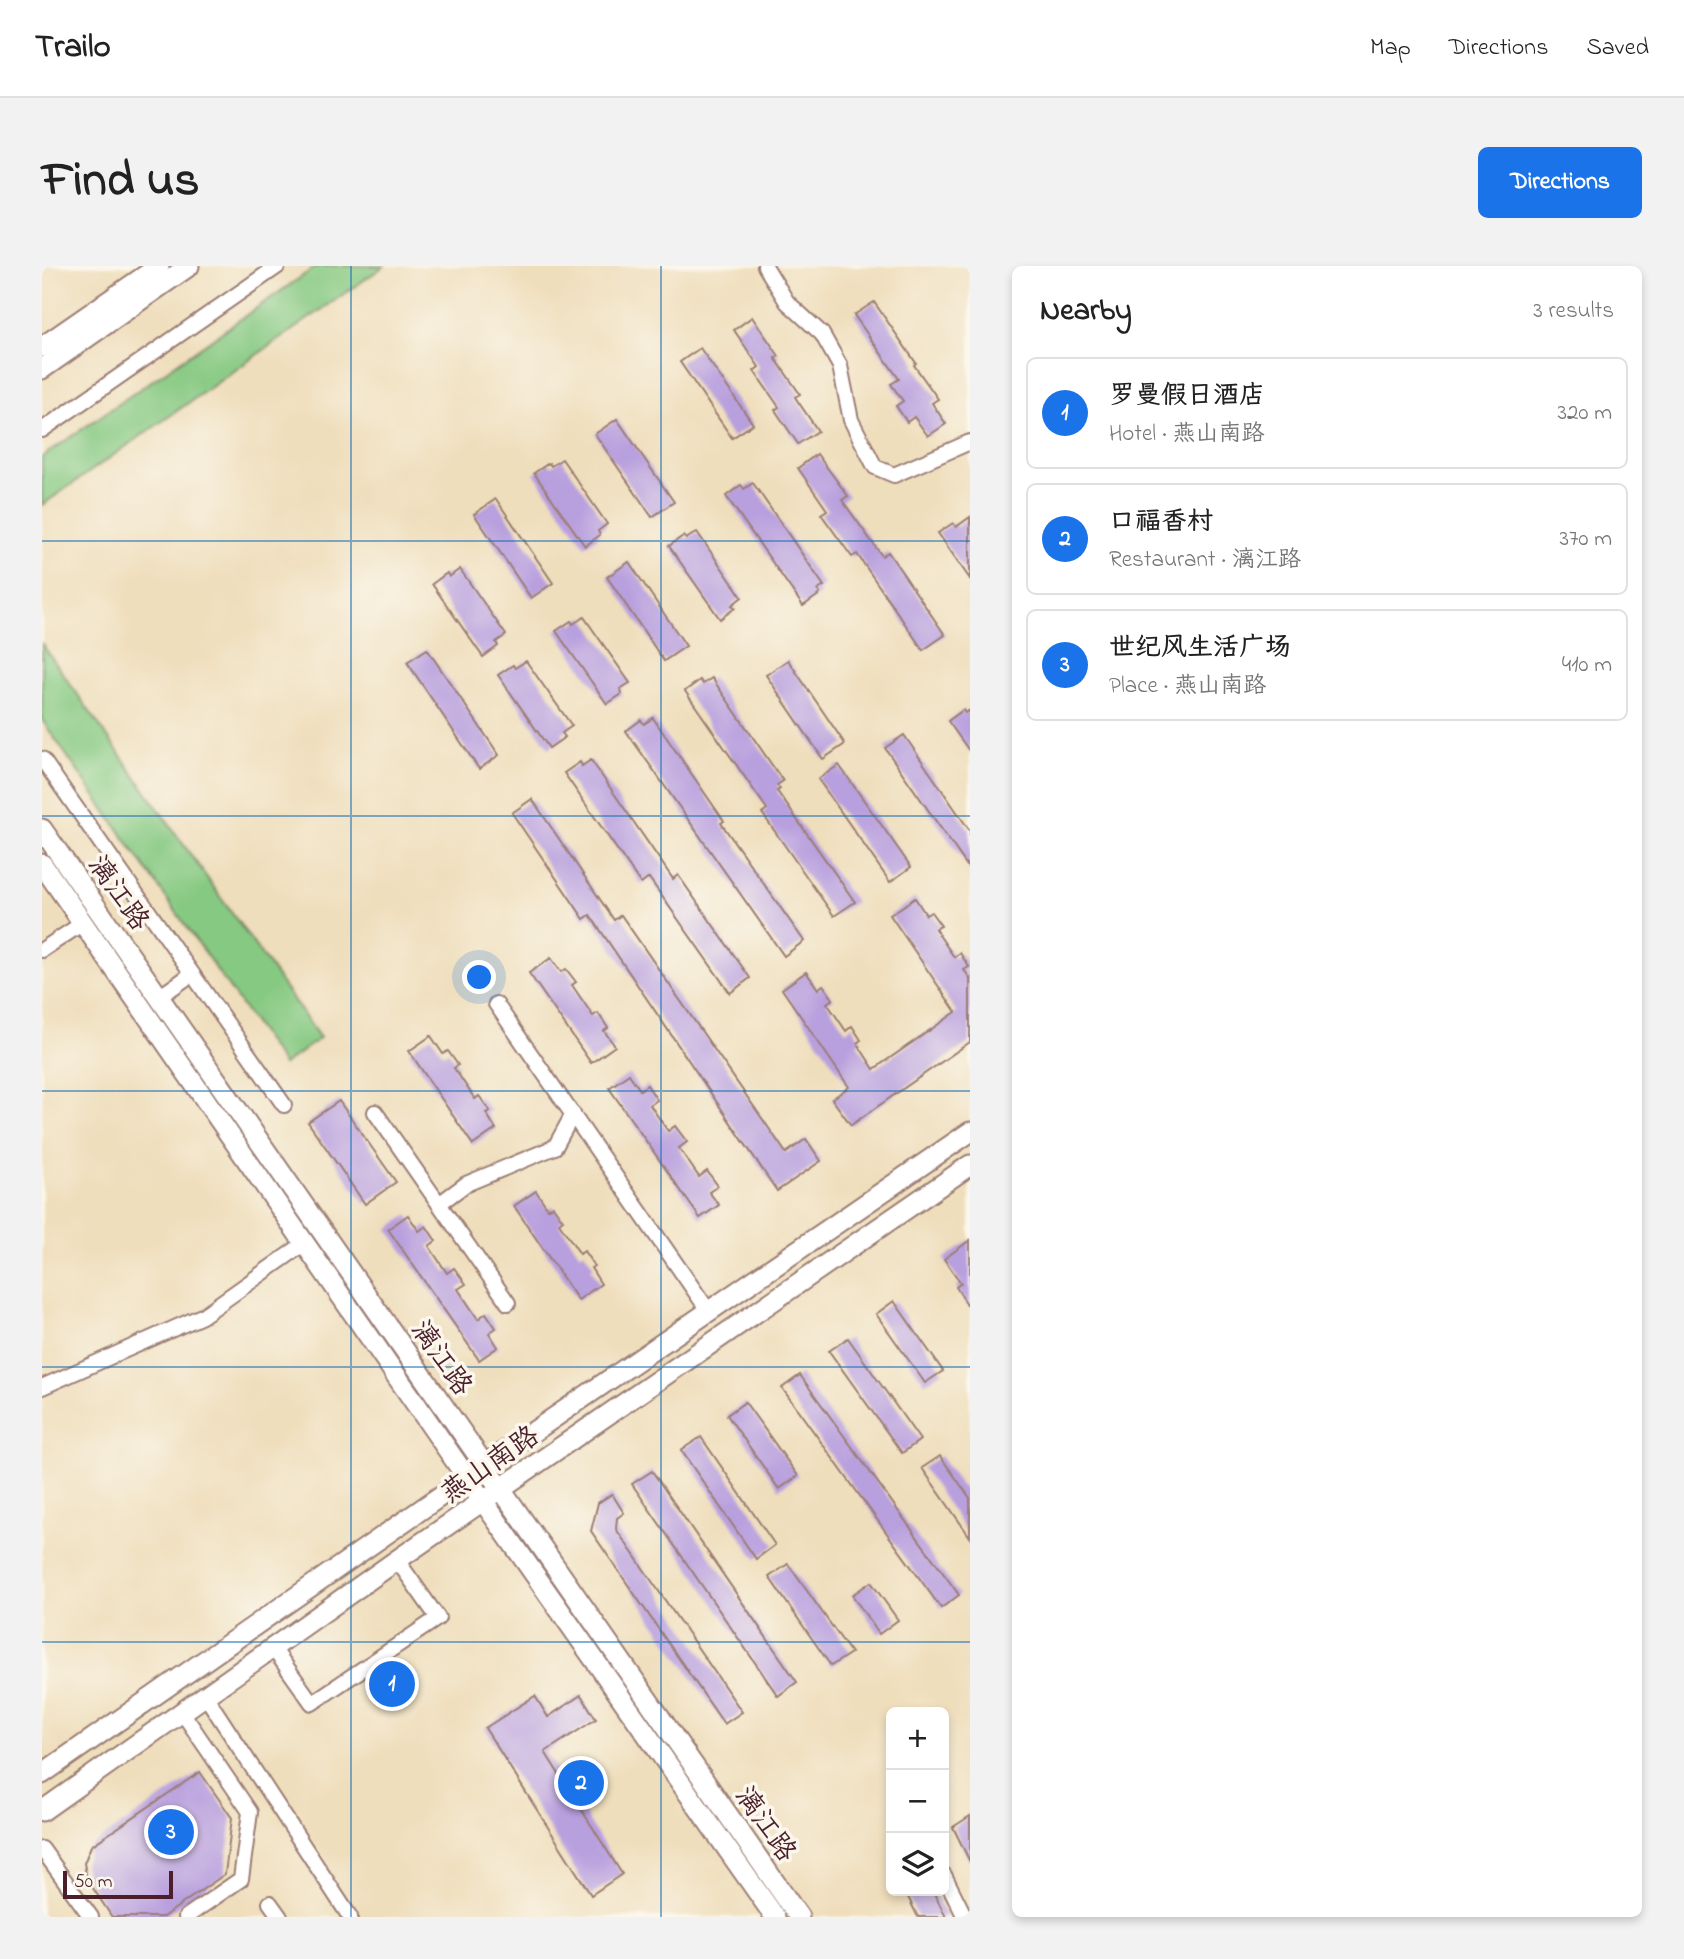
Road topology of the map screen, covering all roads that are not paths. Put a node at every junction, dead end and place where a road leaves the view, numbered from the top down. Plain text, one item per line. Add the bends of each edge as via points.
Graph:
1 (159, 266) edge
2 (189, 266) edge
3 (278, 266) edge
4 (765, 266) edge
5 (42, 347) edge
6 (42, 369) edge
7 (42, 430) edge
8 (970, 442) edge
9 (42, 759) edge
10 (42, 829) edge
11 (42, 864) edge
12 (83, 923) junction
13 (42, 950) edge
14 (192, 974) junction
15 (159, 997) junction
16 (496, 1004) dead end
17 (284, 1105) dead end
18 (375, 1112) dead end
19 (573, 1114) junction
20 (970, 1132) edge
21 (970, 1165) edge
22 (439, 1204) junction
23 (859, 1209) junction
24 (875, 1231) junction
25 (305, 1243) junction
26 (508, 1303) dead end
27 (710, 1312) junction
28 (725, 1333) junction
29 (42, 1387) edge
30 (485, 1465) junction
31 (467, 1478) junction
32 (500, 1489) junction
33 (483, 1501) junction
34 (397, 1560) junction
35 (244, 1634) junction
36 (267, 1652) junction
37 (205, 1695) junction
38 (182, 1712) junction
39 (42, 1774) edge
40 (42, 1811) edge
41 (42, 1849) edge
42 (949, 1885) edge
43 (270, 1903) dead end
44 (91, 1917) edge
45 (186, 1917) edge
46 (280, 1917) edge
47 (350, 1917) edge
48 (775, 1917) edge
49 (799, 1917) edge
50 (965, 1917) edge

1 - 5 street
2 - 6 street
3 - 7 street
4 - 8 street via 787,302 822,334 840,366 851,421 875,467 894,475
9 - 14 street
10 - 15 street, 漓江路
11 - 12 street, 漓江路
12 - 13 street
12 - 25 street, 漓江路
14 - 15 street
14 - 17 street
15 - 30 street, 漓江路
16 - 19 street
18 - 22 street
19 - 22 street via 555,1147 466,1184
19 - 27 street
20 - 23 street, 燕山南路
21 - 24 street, 燕山南路
22 - 26 street
23 - 24 street
23 - 27 street, 燕山南路
24 - 28 street, 燕山南路
25 - 29 street via 202,1316
25 - 31 street, 漓江路
27 - 28 street
27 - 30 street, 燕山南路
28 - 32 street, 燕山南路
30 - 31 street, 燕山南路
30 - 32 street, 漓江路
31 - 33 street, 漓江路
31 - 35 street, 燕山南路
32 - 33 street, 燕山南路
32 - 49 street, 漓江路
33 - 34 street, 燕山南路
33 - 48 street, 漓江路
34 - 36 street, 燕山南路
34 - 36 street via 438,1618 312,1703
35 - 36 street
35 - 39 street, 燕山南路
36 - 37 street, 燕山南路
37 - 38 street, 燕山南路
37 - 47 street
38 - 40 street, 燕山南路
38 - 45 street via 250,1812 241,1879
41 - 44 street
42 - 50 street
43 - 46 street

